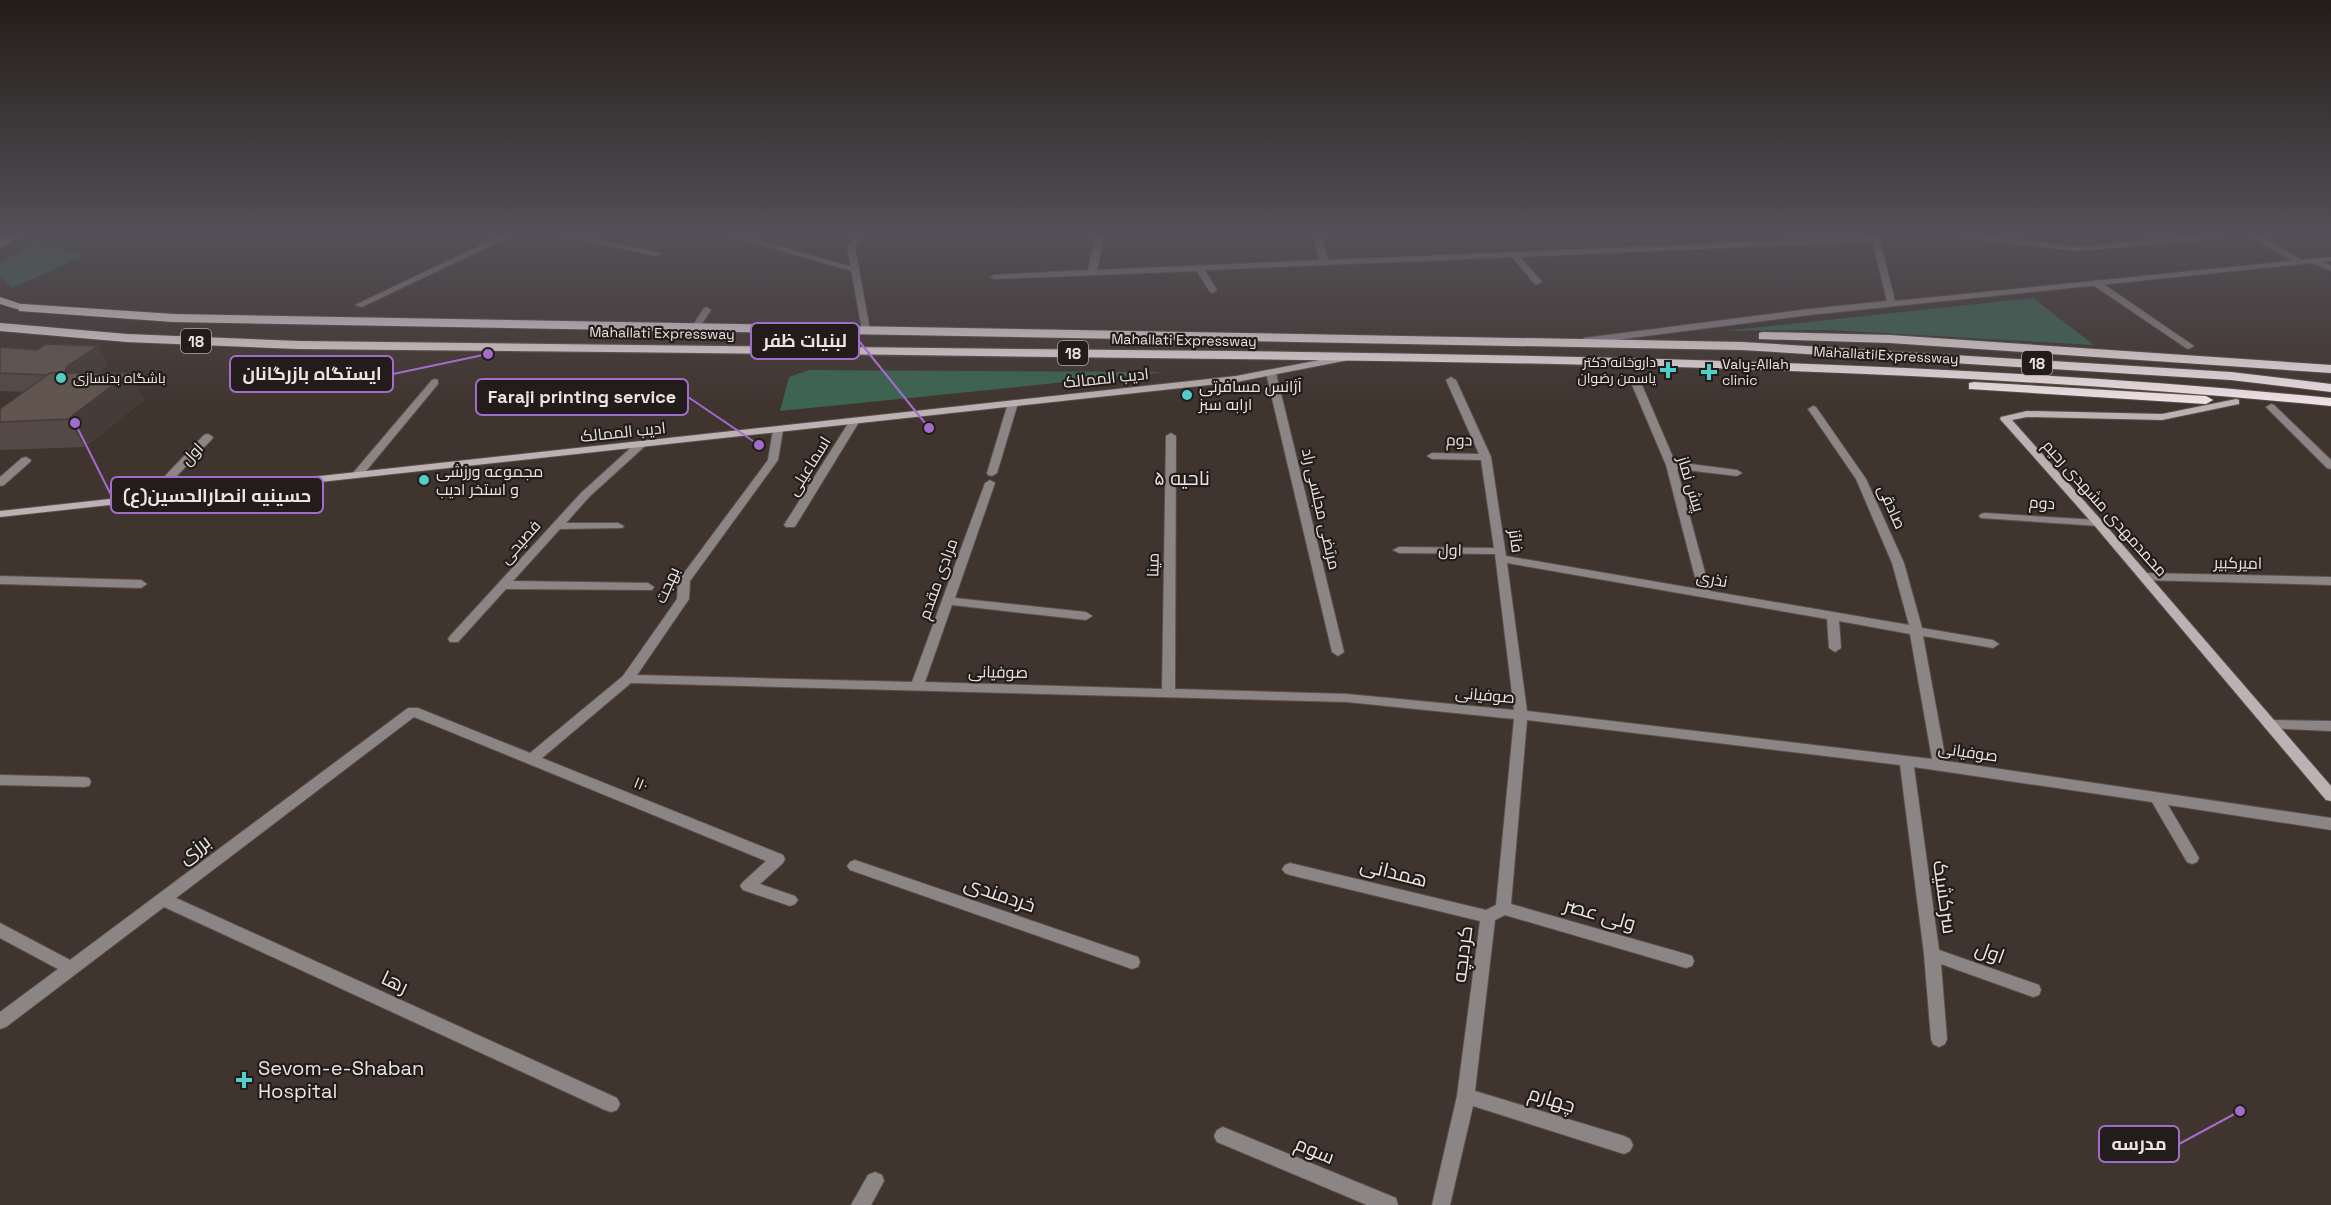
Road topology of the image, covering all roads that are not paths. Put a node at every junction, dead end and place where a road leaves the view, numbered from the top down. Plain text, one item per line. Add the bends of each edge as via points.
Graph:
1 (386, 292) edge
2 (859, 292) edge
3 (1889, 292) edge
4 (2006, 292) edge
5 (2110, 292) edge
6 (0, 300) edge
7 (1892, 304) junction
8 (0, 305) edge
9 (359, 305) dead end
10 (23, 308) junction
11 (706, 310) dead end
12 (418, 321) junction
13 (0, 327) edge
14 (695, 328) junction
15 (866, 330) junction
16 (1584, 341) junction
17 (392, 346) junction
18 (2189, 346) dead end
19 (1354, 357) junction
20 (1753, 365) junction
21 (2331, 369) edge
22 (1271, 373) junction
23 (1451, 380) dead end
24 (435, 382) dead end
25 (1637, 385) dead end
26 (2331, 387) edge
27 (2235, 402) junction
28 (2331, 402) edge
29 (1013, 403) junction
30 (2271, 407) junction
31 (1814, 409) dead end
32 (2331, 413) edge
33 (854, 422) junction
34 (778, 430) junction
35 (1171, 436) dead end
36 (208, 437) dead end
37 (640, 445) junction
38 (1432, 456) dead end
39 (1486, 457) junction
40 (26, 460) dead end
41 (1671, 465) junction
42 (2331, 466) edge
43 (1737, 473) dead end
44 (357, 475) junction
45 (0, 483) edge
46 (151, 497) junction
47 (0, 514) edge
48 (1985, 516) dead end
49 (2098, 523) junction
50 (790, 525) dead end
51 (557, 526) junction
52 (618, 526) dead end
53 (1399, 550) dead end
54 (1501, 555) junction
55 (2145, 578) junction
56 (0, 580) edge
57 (2331, 581) edge
58 (141, 585) dead end
59 (503, 585) junction
60 (648, 587) dead end
61 (1705, 595) junction
62 (947, 601) junction
63 (1086, 616) dead end
64 (1833, 616) junction
65 (1916, 630) junction
66 (454, 639) dead end
67 (1993, 644) dead end
68 (1835, 648) dead end
69 (1338, 652) dead end
70 (628, 679) junction
71 (917, 687) junction
72 (1168, 694) junction
73 (413, 711) joint
74 (1521, 715) junction
75 (2270, 725) junction
76 (2331, 726) edge
77 (532, 759) junction
78 (1906, 761) junction
79 (1940, 765) junction
80 (0, 780) edge
81 (84, 782) dead end
82 (2331, 796) edge
83 (2157, 798) junction
84 (2331, 824) edge
85 (2192, 858) dead end
86 (855, 866) dead end
87 (1290, 869) dead end
88 (162, 899) junction
89 (790, 900) dead end
90 (1503, 908) junction
91 (1488, 917) junction
92 (0, 930) edge
93 (1932, 954) junction
94 (1686, 961) dead end
95 (1132, 962) dead end
96 (71, 968) junction
97 (2033, 990) dead end
98 (0, 1022) edge
99 (1938, 1039) dead end
100 (1466, 1096) junction
101 (611, 1104) dead end
102 (1223, 1136) dead end
103 (1624, 1145) dead end
104 (875, 1181) dead end
105 (860, 1205) edge
106 (1389, 1205) edge
107 (1441, 1205) edge

1 - 9 street
2 - 15 street
3 - 7 street
4 - 7 street
5 - 18 street
6 - 10 main road
7 - 16 street
8 - 10 main road
10 - 12 highway, Mahallati Expressway / 18 via 174,318
11 - 14 street
12 - 14 highway, Mahallati Expressway / 18
12 - 17 highway via 379,334 377,339
13 - 17 highway, Mahallati Expressway / 18 via 127,338
14 - 15 highway, Mahallati Expressway / 18
15 - 16 highway, Mahallati Expressway / 18
16 - 21 highway via 1713,334 1890,339
16 - 26 highway, Mahallati Expressway / 18 via 1742,346 2231,376
17 - 19 highway, Mahallati Expressway / 18
19 - 20 highway, Mahallati Expressway / 18
19 - 22 main road, ادیب الممالک
20 - 27 highway via 1798,376
20 - 28 highway, Mahallati Expressway / 18 via 2061,378
22 - 29 main road, ادیب الممالک
22 - 69 street, مرتضی مجلسی راد
23 - 39 street, فائز
24 - 44 street
25 - 41 street, پیش نماز
27 - 30 highway
27 - 49 main road, محمدمهدی مشهدی رحیم via 2162,417 2027,414 2005,419
29 - 33 main road, ادیب الممالک
29 - 62 street, مرادی مقدم
30 - 32 highway
30 - 42 street
31 - 65 street, صادقی via 1861,479 1898,563
33 - 34 main road, ادیب الممالک
33 - 50 street, اسماعیلی
34 - 37 main road, ادیب الممالک
34 - 70 street, بهجت via 773,460 684,581 683,599
35 - 72 street, مینا
36 - 46 street, اول
37 - 44 main road, ادیب الممالک
37 - 51 street, فصیحی
38 - 39 street, دوم
39 - 54 street, فائز
40 - 45 street
41 - 43 street
41 - 61 street, پیش نماز
44 - 46 main road, ادیب الممالک
46 - 47 main road, ادیب الممالک
48 - 49 street, دوم
49 - 55 main road, محمدمهدی مشهدی رحیم
51 - 52 street
51 - 59 street, فصیحی
53 - 54 street, اول
54 - 61 street, نذری
54 - 74 street, فائز
55 - 57 street, امیرکبیر
55 - 75 main road, محمدمهدی مشهدی رحیم
56 - 58 street
59 - 60 street
59 - 66 street, فصیحی
61 - 64 street, نذری
62 - 63 street
62 - 71 street, مرادی مقدم
64 - 65 street, نذری
64 - 68 street
65 - 67 street
65 - 79 street, صادقی
70 - 71 street, صوفیانی
70 - 77 street, بهجت
71 - 72 street, صوفیانی
72 - 74 street, صوفیانی via 1347,698
73 - 77 street, ۱۱۰
73 - 88 street, برزی
74 - 78 street, صوفیانی
74 - 90 street
75 - 76 street
75 - 82 main road, محمدمهدی مشهدی رحیم
77 - 89 street, ۱۱۰ via 778,859 748,886
78 - 79 street, صوفیانی
78 - 93 street, سرکشیک
79 - 83 street, صوفیانی
80 - 81 street
83 - 84 street, صوفیانی
83 - 85 street
86 - 95 street, خردمندی
87 - 91 street, همدانی
88 - 96 street, برزی
88 - 101 street, رها
90 - 91 street, کردبچه
90 - 94 street, ولی عصر
91 - 100 street, کردبچه
92 - 96 street
93 - 97 street, اول
93 - 99 street, سرکشیک
96 - 98 street, برزی
100 - 103 street, چهارم
100 - 107 street, کردبچه
102 - 106 street, سوم
104 - 105 street

